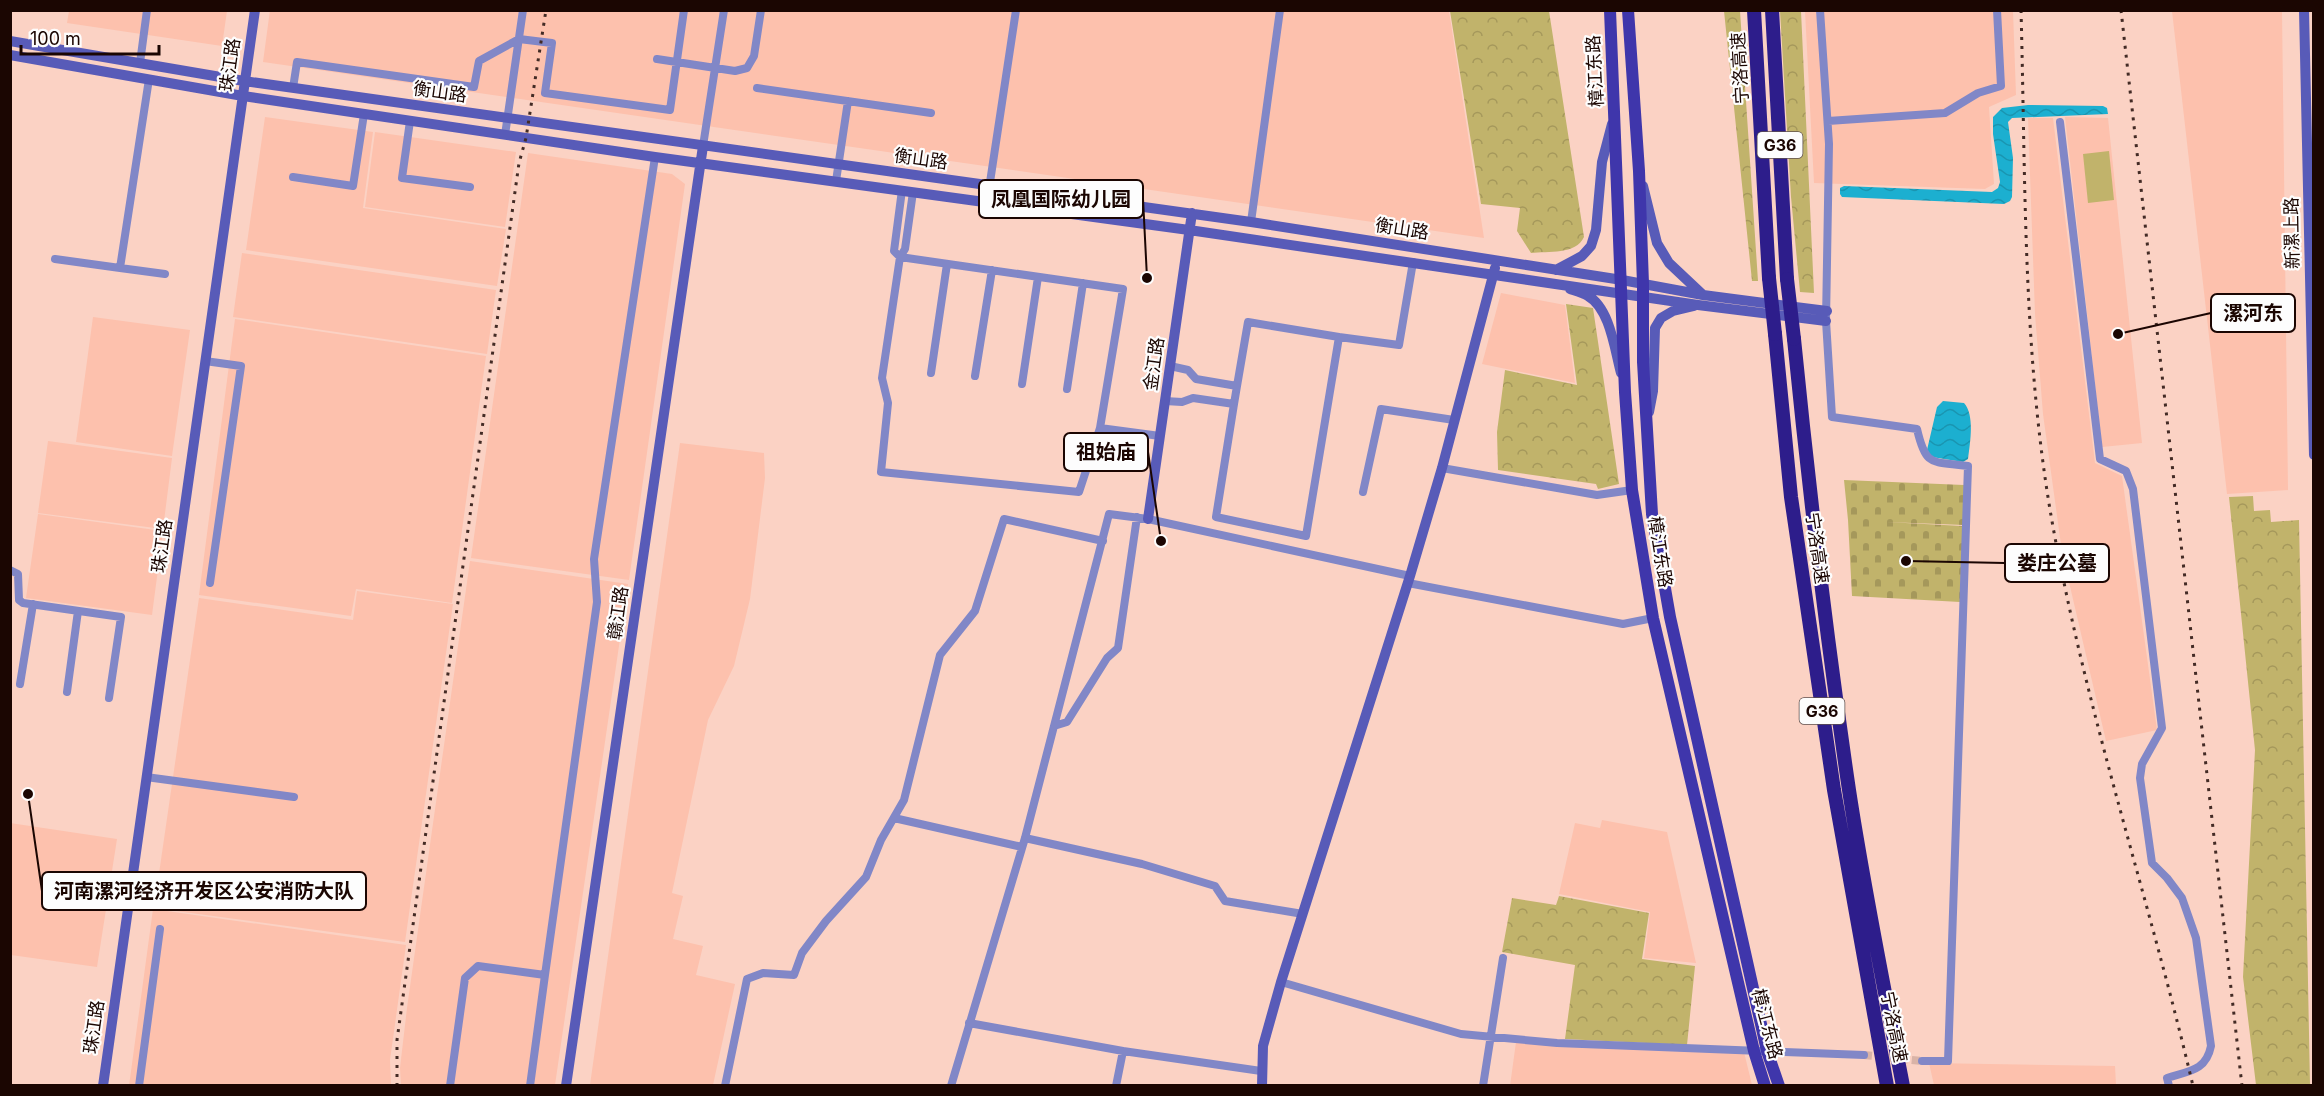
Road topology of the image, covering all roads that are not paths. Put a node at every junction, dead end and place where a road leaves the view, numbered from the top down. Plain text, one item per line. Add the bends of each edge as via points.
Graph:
1 (147, 10) edge
2 (255, 10) edge
3 (523, 10) edge
4 (684, 10) edge
5 (724, 10) edge
6 (761, 10) edge
7 (1016, 10) edge
8 (1280, 10) edge
9 (1610, 10) edge
10 (1628, 10) edge
11 (1754, 10) edge
12 (1772, 10) edge
13 (1820, 10) edge
14 (1997, 10) edge
15 (2304, 10) edge
16 (519, 39) junction
17 (10, 41) edge
18 (10, 55) edge
19 (657, 59) dead end
20 (677, 62) junction
21 (140, 63) junction
22 (716, 68) junction
23 (149, 79) junction
24 (244, 81) junction
25 (293, 88) junction
26 (757, 88) dead end
27 (243, 96) junction
28 (848, 101) junction
29 (931, 113) dead end
30 (364, 114) junction
31 (1615, 115) junction
32 (508, 118) junction
33 (410, 121) junction
34 (1828, 121) junction
35 (2060, 122) dead end
36 (505, 135) junction
37 (703, 146) junction
38 (655, 157) junction
39 (701, 163) junction
40 (838, 164) junction
41 (1639, 171) junction
42 (293, 177) dead end
43 (836, 181) junction
44 (990, 185) junction
45 (470, 187) dead end
46 (908, 191) junction
47 (987, 202) junction
48 (1192, 213) junction
49 (1251, 222) junction
50 (1190, 230) junction
51 (2312, 253) edge
52 (900, 258) junction
53 (56, 259) dead end
54 (1496, 260) junction
55 (1413, 262) junction
56 (947, 264) junction
57 (120, 268) junction
58 (992, 270) junction
59 (1556, 270) junction
60 (165, 274) dead end
61 (1494, 274) junction
62 (1038, 277) junction
63 (1083, 283) junction
64 (1553, 283) junction
65 (1623, 286) junction
66 (1643, 290) junction
67 (1701, 300) junction
68 (1826, 316) junction
69 (1339, 337) junction
70 (205, 360) junction
71 (1170, 366) junction
72 (931, 373) dead end
73 (975, 376) dead end
74 (1022, 384) dead end
75 (1237, 386) junction
76 (1067, 389) dead end
77 (1626, 392) junction
78 (1165, 401) junction
79 (1234, 404) junction
80 (1454, 420) junction
81 (1646, 427) junction
82 (1100, 428) junction
83 (1160, 436) junction
84 (2313, 455) edge
85 (1442, 468) junction
86 (1632, 490) junction
87 (1363, 492) dead end
88 (1143, 518) junction
89 (1103, 541) junction
90 (10, 570) edge
91 (1409, 580) junction
92 (210, 583) dead end
93 (33, 604) junction
94 (78, 610) junction
95 (1653, 618) junction
96 (20, 684) dead end
97 (67, 692) dead end
98 (109, 698) dead end
99 (1054, 726) junction
100 (146, 777) junction
101 (294, 797) dead end
102 (894, 818) junction
103 (1025, 838) junction
104 (1022, 847) junction
105 (1303, 914) junction
106 (160, 929) dead end
107 (1503, 958) dead end
108 (545, 975) junction
109 (1281, 982) junction
110 (969, 1023) junction
111 (1490, 1038) junction
112 (1767, 1050) junction
113 (1123, 1051) junction
114 (1754, 1051) junction
115 (1864, 1055) tunnel mouth
116 (1922, 1060) tunnel mouth
117 (1261, 1071) junction
118 (103, 1086) edge
119 (139, 1086) edge
120 (450, 1086) edge
121 (530, 1086) edge
122 (566, 1086) edge
123 (725, 1086) edge
124 (951, 1086) edge
125 (1116, 1086) edge
126 (1262, 1086) edge
127 (1483, 1086) edge
128 (1766, 1086) edge
129 (1779, 1086) edge
130 (1887, 1086) edge
131 (1903, 1086) edge
132 (2169, 1086) edge

1 - 21 street
2 - 24 street, 珠江路
3 - 16 street
4 - 20 street
5 - 22 street
6 - 22 street via 754,56 747,68
7 - 44 street
8 - 49 street
9 - 31 main road, 樟江东路
10 - 41 main road, 樟江东路
11 - 130 highway, 宁洛高速 / G36, bridge via 1769,278 1791,497 1832,778
12 - 131 highway, 宁洛高速 / G36, bridge via 1787,279 1810,493 1849,790
13 - 34 street
14 - 34 street via 2001,86 1978,93 1945,113
15 - 51 street, 新漯上路
16 - 20 street via 552,43 545,93 670,110
16 - 25 street via 479,61 474,87 297,62
16 - 32 street
17 - 21 street, 衡山路
18 - 23 street, 衡山路
19 - 20 street
20 - 22 street
21 - 24 street, 衡山路
22 - 37 street
23 - 27 street, 衡山路
23 - 57 street
24 - 25 street, 衡山路
24 - 27 street, 珠江路
25 - 32 street, 衡山路
26 - 28 street
27 - 30 street, 衡山路
27 - 70 street, 珠江路
28 - 29 street
28 - 40 street
30 - 33 street, 衡山路
30 - 42 street via 353,186
31 - 59 street via 1602,162 1591,246 1582,256
31 - 65 main road, 樟江东路
32 - 36 street
32 - 37 street, 衡山路
33 - 36 street, 衡山路
33 - 45 street via 402,178
34 - 68 street
35 - 132 street via 2100,459 2126,471 2133,489 2162,728 2142,764 2140,778 2152,863 2182,898 2196,938 2211,1046 2202,1066 2167,1078
36 - 38 street, 衡山路
37 - 39 street, 赣江路
37 - 40 street, 衡山路
38 - 39 street, 衡山路
38 - 108 street via 594,559 597,602
39 - 43 street, 衡山路
39 - 122 street, 赣江路
40 - 43 street
40 - 44 street, 衡山路
41 - 66 main road, 樟江东路
41 - 67 street via 1658,243
43 - 46 street, 衡山路
44 - 47 street
44 - 48 street, 衡山路
46 - 47 street, 衡山路
46 - 52 street via 894,250
47 - 50 street, 衡山路
48 - 49 street, 衡山路
48 - 50 street, 金江路
49 - 54 street, 衡山路
50 - 55 street, 衡山路
50 - 71 street, 金江路
51 - 84 street, 新漯上路
52 - 56 street
52 - 82 street via 882,378 888,403 881,472 1079,492
53 - 57 street
54 - 59 street, 衡山路
54 - 61 street
55 - 61 street, 衡山路
55 - 69 street via 1399,345
56 - 58 street
56 - 72 street
57 - 60 street
58 - 62 street
58 - 73 street
59 - 65 street, 衡山路
61 - 64 street, 衡山路
61 - 80 street
62 - 63 street
62 - 74 street
63 - 76 street
63 - 82 street via 1123,289
64 - 65 street, 衡山路
64 - 77 street via 1590,297 1597,305 1609,324
65 - 66 street, 衡山路
65 - 77 main road, 樟江东路
66 - 67 street, 衡山路
66 - 81 main road, 樟江东路
67 - 68 street, 衡山路
67 - 81 street via 1661,318 1655,328 1653,391
68 - 116 street via 1832,417 1917,429 1922,452 1932,461 1968,466 1948,1061
69 - 75 street via 1248,322
69 - 79 street via 1306,536 1216,517
70 - 92 street via 242,366
70 - 100 street, 珠江路
71 - 75 street via 1188,370 1196,380
71 - 78 street, 金江路
75 - 79 street
77 - 86 main road, 樟江东路
78 - 79 street via 1193,398
78 - 83 street, 金江路
80 - 85 street
80 - 87 street via 1381,409
81 - 112 main road, 樟江东路 via 1652,514 1670,617
82 - 83 street
83 - 88 street, 金江路
85 - 86 street via 1597,495
85 - 91 street
86 - 95 main road, 樟江东路
88 - 89 street via 1109,513
88 - 91 street
88 - 99 street via 1119,648 1107,658 1067,722
89 - 99 street
89 - 102 street via 1004,519 975,612 940,655 904,800
90 - 93 street via 18,574 19,600
91 - 95 street via 1623,624
91 - 105 street
93 - 94 street
93 - 96 street
94 - 97 street
94 - 98 street via 121,617
95 - 114 main road, 樟江东路
99 - 103 street
100 - 101 street
100 - 118 street, 珠江路
102 - 104 street
102 - 123 street via 866,877 802,953 794,975 763,973 747,979
103 - 104 street
103 - 105 street via 1142,864 1215,886 1224,901
104 - 110 street
105 - 109 street
106 - 119 street
107 - 111 street
108 - 120 street via 478,966 465,978
108 - 121 street
109 - 111 street via 1461,1035
109 - 117 street via 1263,1046
110 - 113 street
110 - 124 street
111 - 114 street
111 - 127 street
112 - 114 street
112 - 115 street
112 - 129 main road, 樟江东路
113 - 117 street
113 - 125 street
114 - 128 main road, 樟江东路
117 - 126 street

